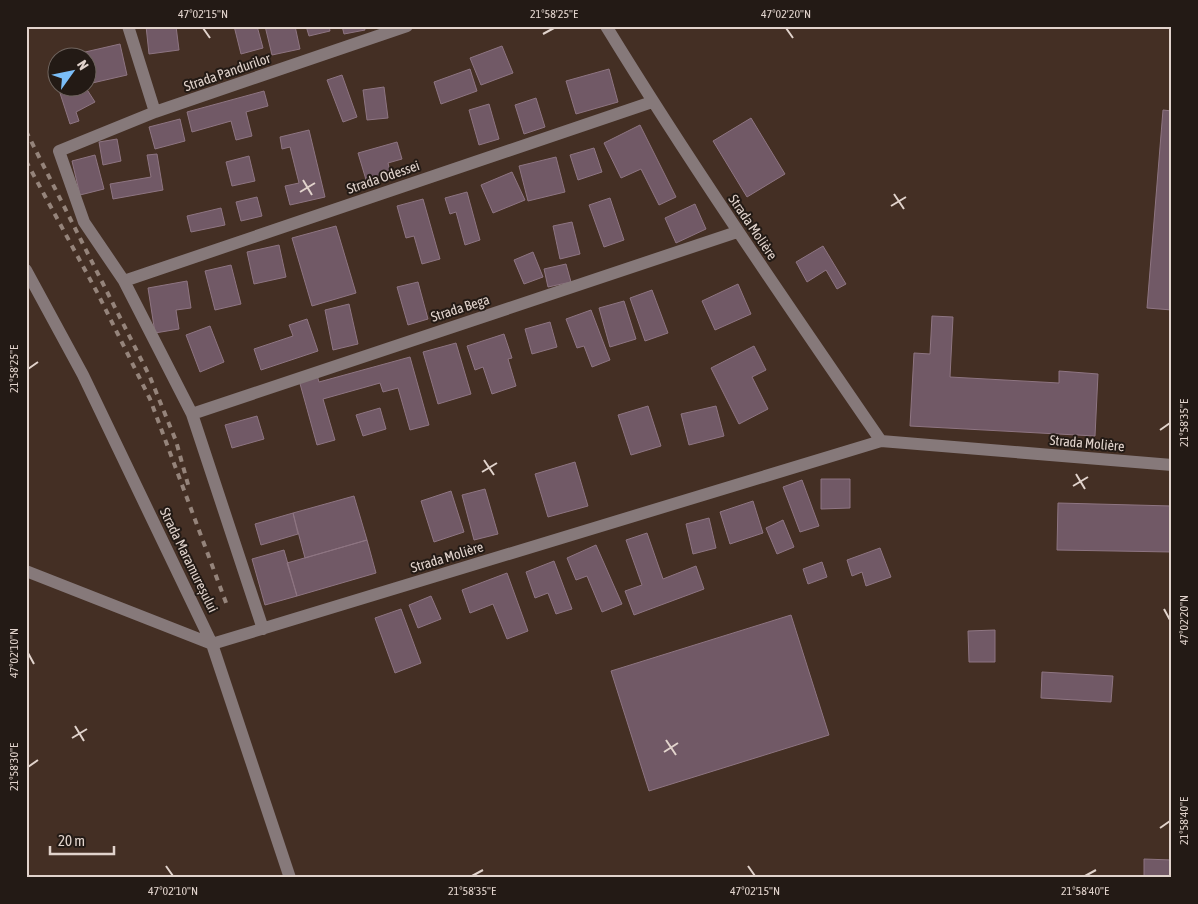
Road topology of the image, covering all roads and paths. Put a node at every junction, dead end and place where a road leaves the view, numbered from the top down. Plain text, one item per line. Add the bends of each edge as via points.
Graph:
1 (128, 26) edge
2 (407, 26) edge
3 (606, 26) edge
4 (652, 102) junction
5 (155, 112) junction
6 (737, 232) junction
7 (26, 270) edge
8 (124, 281) junction
9 (192, 414) junction
10 (881, 441) junction
11 (1172, 465) edge
12 (26, 571) edge
13 (263, 629) junction
14 (212, 644) junction
15 (290, 878) edge

1 - 5 street
2 - 5 street, Strada Pandurilor
3 - 4 street, Strada Molière
4 - 6 street, Strada Molière
4 - 8 street, Strada Odessei
5 - 8 street, Strada Pandurilor via 59,151 84,222
6 - 9 street, Strada Bega
6 - 10 street, Strada Molière
7 - 14 street, Strada Maramureșului via 84,375
8 - 9 street
9 - 13 street
10 - 11 street, Strada Molière
10 - 13 street, Strada Molière
12 - 14 street
13 - 14 street, Strada Molière
14 - 15 street, Strada Maramureșului

